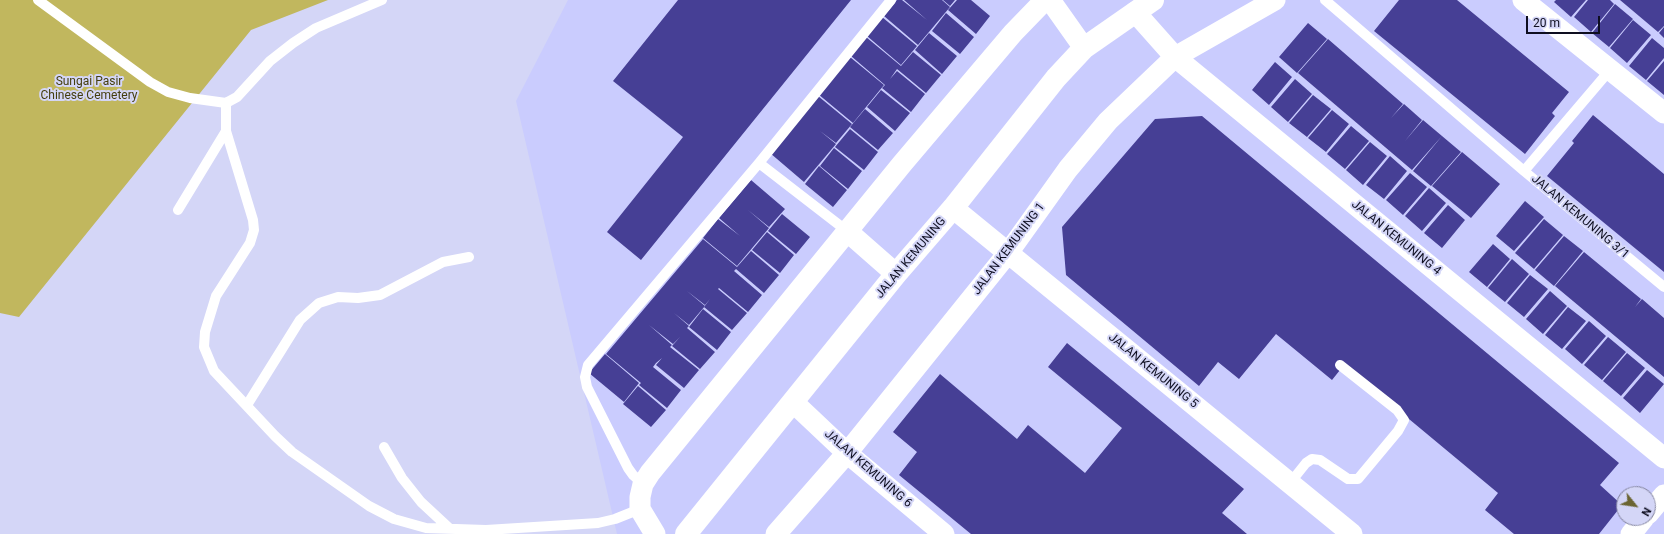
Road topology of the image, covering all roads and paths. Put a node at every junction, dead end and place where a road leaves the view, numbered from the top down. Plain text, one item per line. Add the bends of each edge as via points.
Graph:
1 (38, 0) edge
2 (382, 0) edge
3 (891, 0) edge
4 (1045, 0) edge
5 (1050, 0) edge
6 (1153, 0) edge
7 (1275, 0) edge
8 (1325, 0) edge
9 (1523, 0) edge
10 (1135, 12) junction
11 (1084, 48) junction
12 (1175, 57) junction
13 (1610, 70) junction
14 (226, 103) junction
15 (1664, 114) edge
16 (226, 131) junction
17 (759, 163) junction
18 (1524, 170) junction
19 (953, 208) junction
20 (178, 210) dead end
21 (847, 231) junction
22 (1008, 253) junction
23 (469, 256) dead end
24 (896, 274) junction
25 (1664, 287) edge
26 (1340, 365) dead end
27 (793, 402) junction
28 (246, 405) junction
29 (384, 447) dead end
30 (847, 453) junction
31 (1664, 458) edge
32 (1290, 483) junction
33 (643, 484) junction
34 (1664, 495) edge
35 (1656, 504) edge
36 (640, 509) junction
37 (1638, 526) edge
38 (449, 528) junction
39 (655, 534) edge
40 (686, 534) edge
41 (776, 534) edge
42 (944, 534) edge
43 (1352, 534) edge
44 (1631, 534) edge

1 - 14 lane via 150,82 168,92
2 - 14 lane via 316,28 293,43 270,61 237,97
3 - 17 lane
4 - 21 street via 1013,33
5 - 11 street
6 - 10 street, JALAN KEMUNING
7 - 12 street, JALAN KEMUNING 1
8 - 18 lane
9 - 13 street
10 - 11 street, JALAN KEMUNING
10 - 12 street, JALAN KEMUNING 4
11 - 19 street, JALAN KEMUNING via 1056,78
12 - 22 street, JALAN KEMUNING 1 via 1108,122 1068,169
12 - 31 street, JALAN KEMUNING 4
13 - 15 street
13 - 18 lane, JALAN KEMUNING 3/1
14 - 16 lane
16 - 20 lane
16 - 28 lane via 254,230 250,243 216,296 205,332 204,348 214,371
17 - 21 lane
17 - 33 lane via 588,365 584,377 587,387 628,468
18 - 25 lane, JALAN KEMUNING 3/1
19 - 22 street, JALAN KEMUNING 5
19 - 24 street, JALAN KEMUNING
21 - 24 street
21 - 33 street
22 - 30 street, JALAN KEMUNING 1
22 - 32 street, JALAN KEMUNING 5
23 - 28 lane via 443,262 380,295 338,297 319,303 300,320
24 - 27 street, JALAN KEMUNING
26 - 32 lane via 1397,410 1404,420 1398,431 1358,479 1348,479 1320,460 1312,459
27 - 30 street, JALAN KEMUNING 6
27 - 40 street, JALAN KEMUNING
28 - 38 lane via 292,452 369,506 401,521 426,528
29 - 38 lane via 402,478 421,502
30 - 41 street, JALAN KEMUNING 1
30 - 42 street, JALAN KEMUNING 6
32 - 43 street, JALAN KEMUNING 5
33 - 36 street
34 - 35 street
36 - 38 lane via 598,523 486,530
36 - 39 street
37 - 44 street

